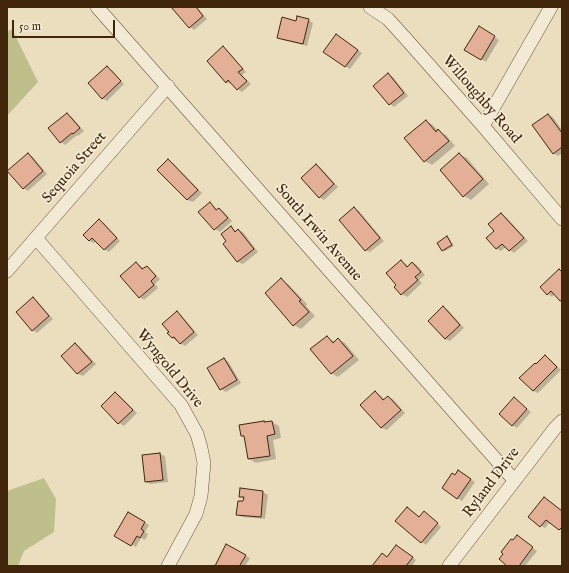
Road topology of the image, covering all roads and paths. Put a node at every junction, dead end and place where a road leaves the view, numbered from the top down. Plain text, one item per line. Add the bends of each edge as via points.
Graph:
1 (97, 7) edge
2 (370, 7) edge
3 (551, 7) edge
4 (168, 86) junction
5 (483, 126) junction
6 (562, 219) edge
7 (36, 238) junction
8 (7, 271) edge
9 (562, 421) edge
10 (514, 480) junction
11 (168, 566) edge
12 (450, 566) edge

1 - 4 street, South Irwin Avenue
2 - 5 street, Willoughby Road via 388,19
3 - 5 street
4 - 7 street, Sequoia Street
4 - 10 street, South Irwin Avenue
5 - 6 street, Willoughby Road
7 - 8 street, Sequoia Street
7 - 11 street, Wyngold Drive via 181,405 197,434 204,463 201,496 196,514
9 - 10 street, Ryland Drive
10 - 12 street, Ryland Drive

